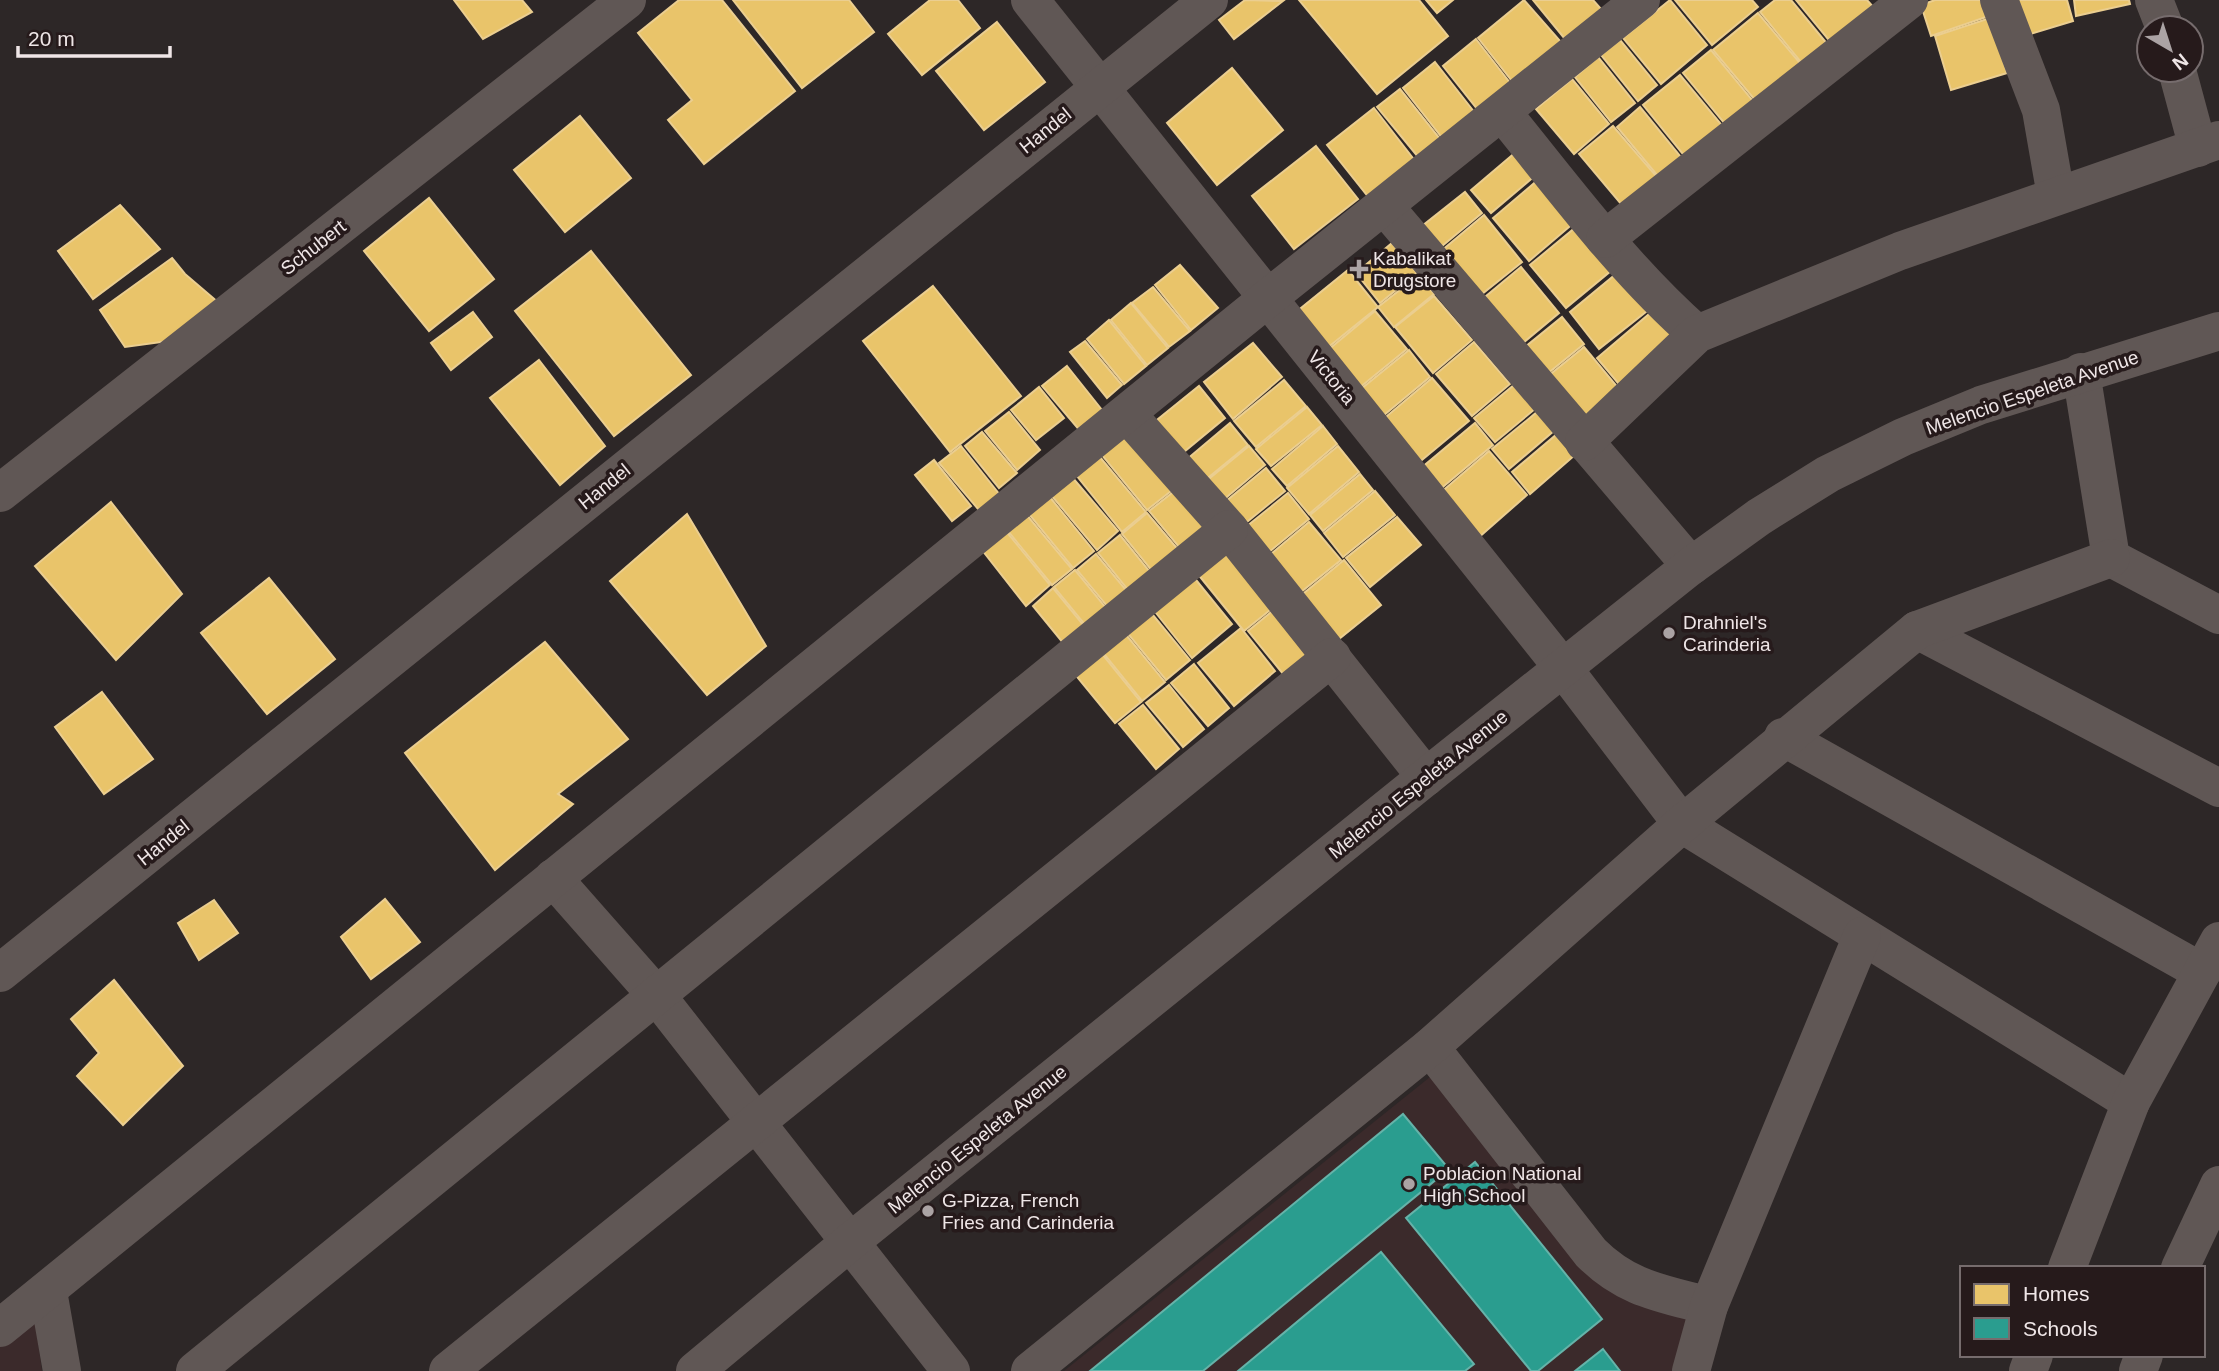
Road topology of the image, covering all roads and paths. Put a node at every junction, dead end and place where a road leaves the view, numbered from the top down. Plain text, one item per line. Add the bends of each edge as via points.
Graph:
1 (626, 0) edge
2 (1030, 0) edge
3 (1209, 0) edge
4 (1641, 0) edge
5 (1909, 0) edge
6 (1999, 0) edge
7 (2183, 84) edge
8 (1101, 85) junction
9 (1502, 112) junction
10 (2209, 144) edge
11 (2056, 196) junction
12 (1385, 207) junction
13 (1605, 239) junction
14 (1268, 298) junction
15 (2219, 331) edge
16 (1697, 334) junction
17 (2081, 372) junction
18 (1128, 414) junction
19 (1584, 442) junction
20 (0, 493) edge
21 (1229, 529) junction
22 (2110, 558) junction
23 (1691, 566) junction
24 (2219, 615) edge
25 (1917, 630) junction
26 (1332, 657) junction
27 (1563, 668) junction
28 (1783, 737) junction
29 (1426, 777) junction
30 (2219, 788) edge
31 (1682, 824) junction
32 (553, 878) junction
33 (1862, 936) junction
34 (2211, 956) edge
35 (0, 973) edge
36 (657, 996) junction
37 (1430, 1047) junction
38 (2132, 1102) junction
39 (759, 1124) junction
40 (2219, 1185) edge
41 (850, 1242) junction
42 (2068, 1266) edge
43 (2181, 1266) edge
44 (48, 1292) junction
45 (1709, 1306) junction
46 (0, 1328) edge
47 (62, 1371) edge
48 (195, 1371) edge
49 (448, 1371) edge
50 (695, 1371) edge
51 (951, 1371) edge
52 (1030, 1371) edge
53 (1691, 1371) edge

1 - 20 street, Schubert
2 - 8 street, Victoria
3 - 8 street, Handel
4 - 9 street
5 - 13 street
6 - 11 street via 2040,110
7 - 10 street
8 - 14 street, Victoria
8 - 35 street, Handel
9 - 12 street
9 - 13 street
10 - 11 street
11 - 16 street via 1900,251
12 - 14 street
12 - 19 street
13 - 16 street via 1659,302
14 - 18 street
14 - 27 street, Victoria
15 - 17 street, Melencio Espeleta Avenue
16 - 19 street
17 - 22 street
17 - 23 street, Melencio Espeleta Avenue via 1981,405 1828,474
18 - 21 street
18 - 32 street
19 - 23 street
21 - 26 street
21 - 36 street
22 - 24 street
22 - 25 street
23 - 27 street, Melencio Espeleta Avenue
25 - 28 street
25 - 30 street
26 - 29 street
26 - 39 street
27 - 29 street, Melencio Espeleta Avenue
27 - 31 street, Victoria
28 - 31 street
28 - 34 street
29 - 41 street, Melencio Espeleta Avenue
31 - 33 street
31 - 37 street
32 - 36 street
32 - 44 street
33 - 38 street
33 - 45 street
34 - 38 street
36 - 39 street
36 - 48 street
37 - 45 street via 1612,1274 1640,1287
37 - 52 street
38 - 42 street
39 - 41 street
39 - 49 street via 651,1205
40 - 43 street
41 - 50 street, Melencio Espeleta Avenue
41 - 51 street
44 - 46 street
44 - 47 street
45 - 53 street

